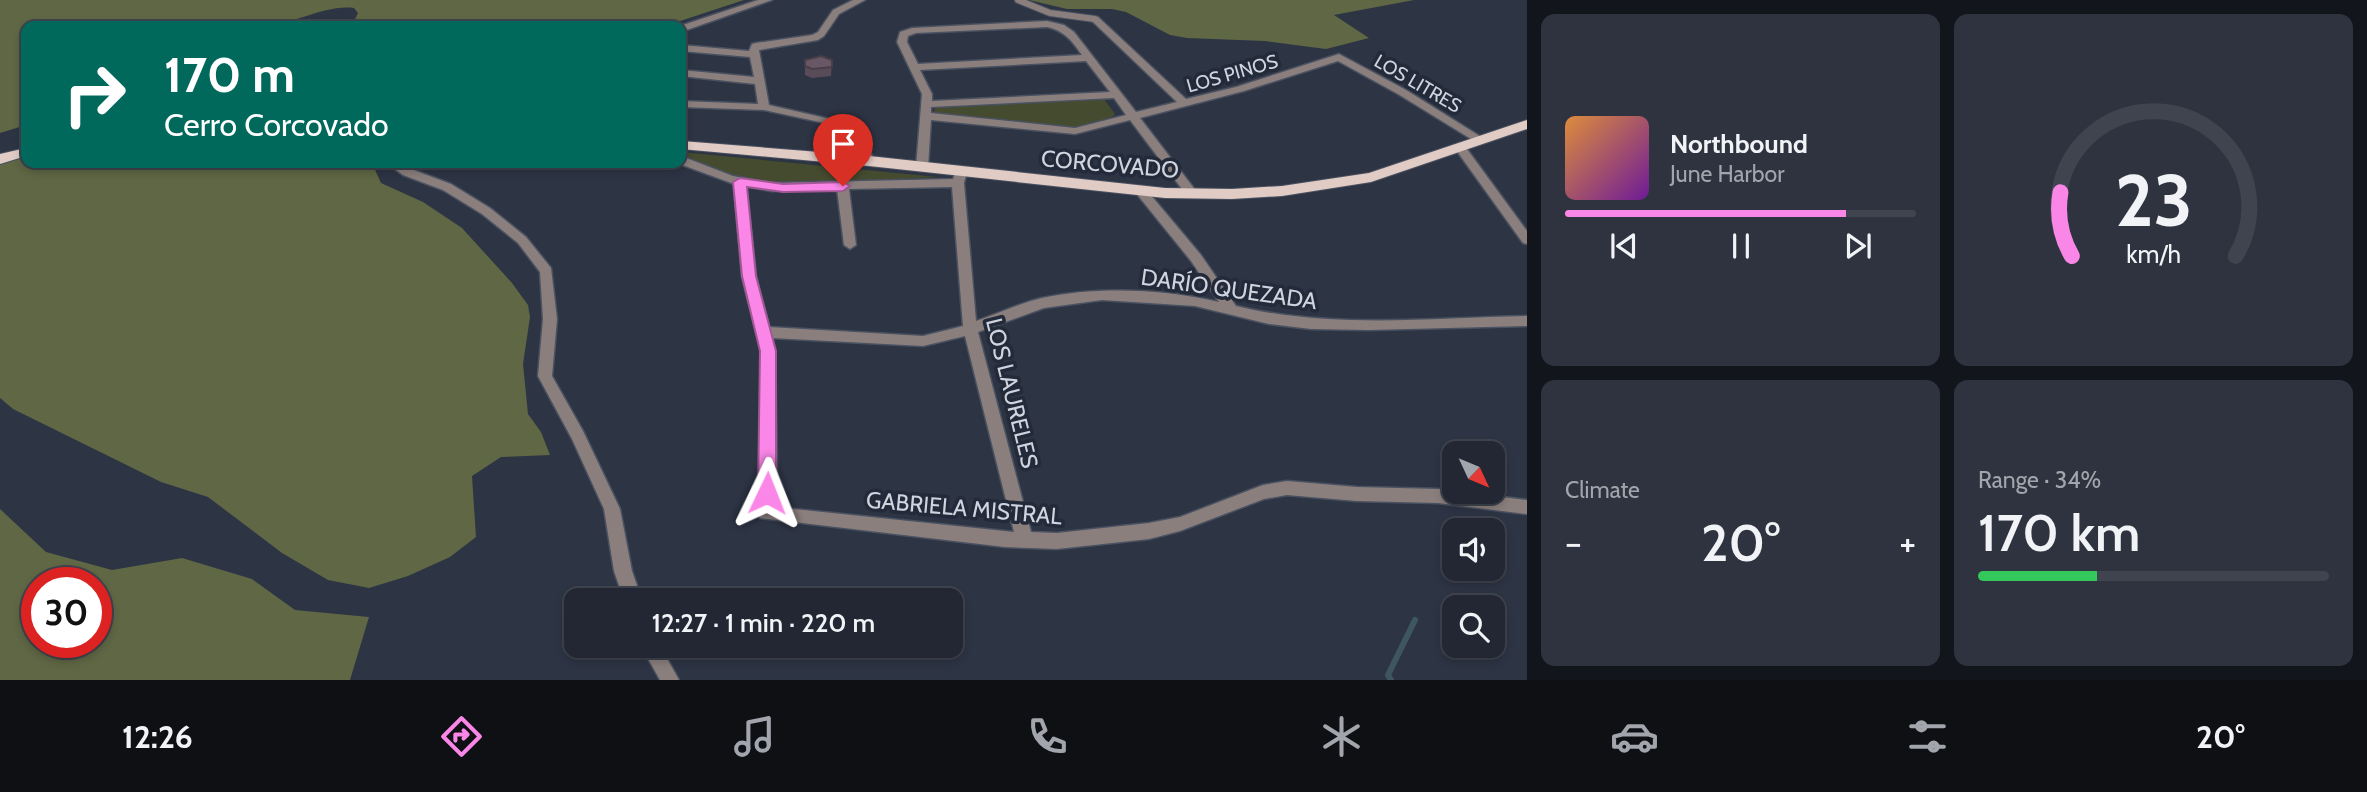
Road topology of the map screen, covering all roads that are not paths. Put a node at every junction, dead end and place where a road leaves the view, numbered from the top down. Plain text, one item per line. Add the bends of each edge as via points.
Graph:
1 (767, 0) edge
2 (860, 0) edge
3 (1018, 0) edge
4 (1095, 19) joint
5 (686, 27) edge
6 (686, 48) edge
7 (755, 54) junction
8 (1339, 57) joint
9 (1090, 58) junction
10 (915, 67) junction
11 (686, 74) edge
12 (760, 81) junction
13 (1118, 95) junction
14 (686, 104) edge
15 (1185, 104) junction
16 (764, 107) junction
17 (927, 110) junction
18 (1134, 116) junction
19 (1527, 124) edge
20 (1480, 140) junction
21 (686, 145) edge
22 (1460, 147) junction
23 (21, 153) edge
24 (0, 159) edge
25 (869, 161) junction
26 (686, 162) edge
27 (922, 167) junction
28 (401, 168) edge
29 (960, 177) junction
30 (740, 182) junction
31 (843, 186) junction
32 (1140, 190) junction
33 (1192, 194) junction
34 (1525, 233) edge
35 (850, 245) dead end
36 (1231, 309) junction
37 (1527, 321) edge
38 (970, 329) junction
39 (764, 332) junction
40 (1527, 507) edge
41 (1025, 541) junction
42 (629, 588) edge
43 (657, 658) edge
44 (670, 680) edge

1 - 5 street
2 - 7 street via 836,12 819,36 758,45
3 - 4 lane via 1050,13
4 - 15 street
6 - 7 street
7 - 12 street
8 - 15 street, LOS PINOS
8 - 20 street, LOS LITRES
9 - 10 street
9 - 10 street via 1069,32 1052,25 915,30 901,38
9 - 13 street
10 - 17 street via 926,90
11 - 12 street
12 - 16 street
13 - 17 street
13 - 18 street
14 - 16 street
15 - 18 street, LOS PINOS
16 - 25 street via 849,125
17 - 18 street, LOS PINOS via 1075,131
17 - 27 street
18 - 33 street
19 - 20 main road, CORCOVADO
20 - 22 main road, CORCOVADO
21 - 25 main road, CORCOVADO
22 - 33 main road, CORCOVADO via 1362,179 1282,191
22 - 34 street, LOS LITRES
23 - 24 main road
25 - 27 main road, CORCOVADO
26 - 30 street
27 - 29 main road, CORCOVADO
28 - 42 street via 447,187 486,211 522,240 546,271 550,319 545,376 612,509
29 - 31 street
29 - 32 main road, CORCOVADO
29 - 38 street, LOS LAURELES
30 - 31 street via 783,188
30 - 39 street via 745,250 756,313
31 - 35 street
32 - 33 main road, CORCOVADO
32 - 36 street
36 - 37 street, DARÍO QUEZADA via 1311,324
36 - 38 street, DARÍO QUEZADA via 1186,300 1086,295 1043,303
38 - 39 street, DARÍO QUEZADA via 903,342
38 - 41 street, LOS LAURELES
39 - 41 street, GABRIELA MISTRAL via 769,367 766,513
40 - 41 street, GABRIELA MISTRAL via 1450,497 1287,488 1262,492 1196,519 1149,531
43 - 44 street

